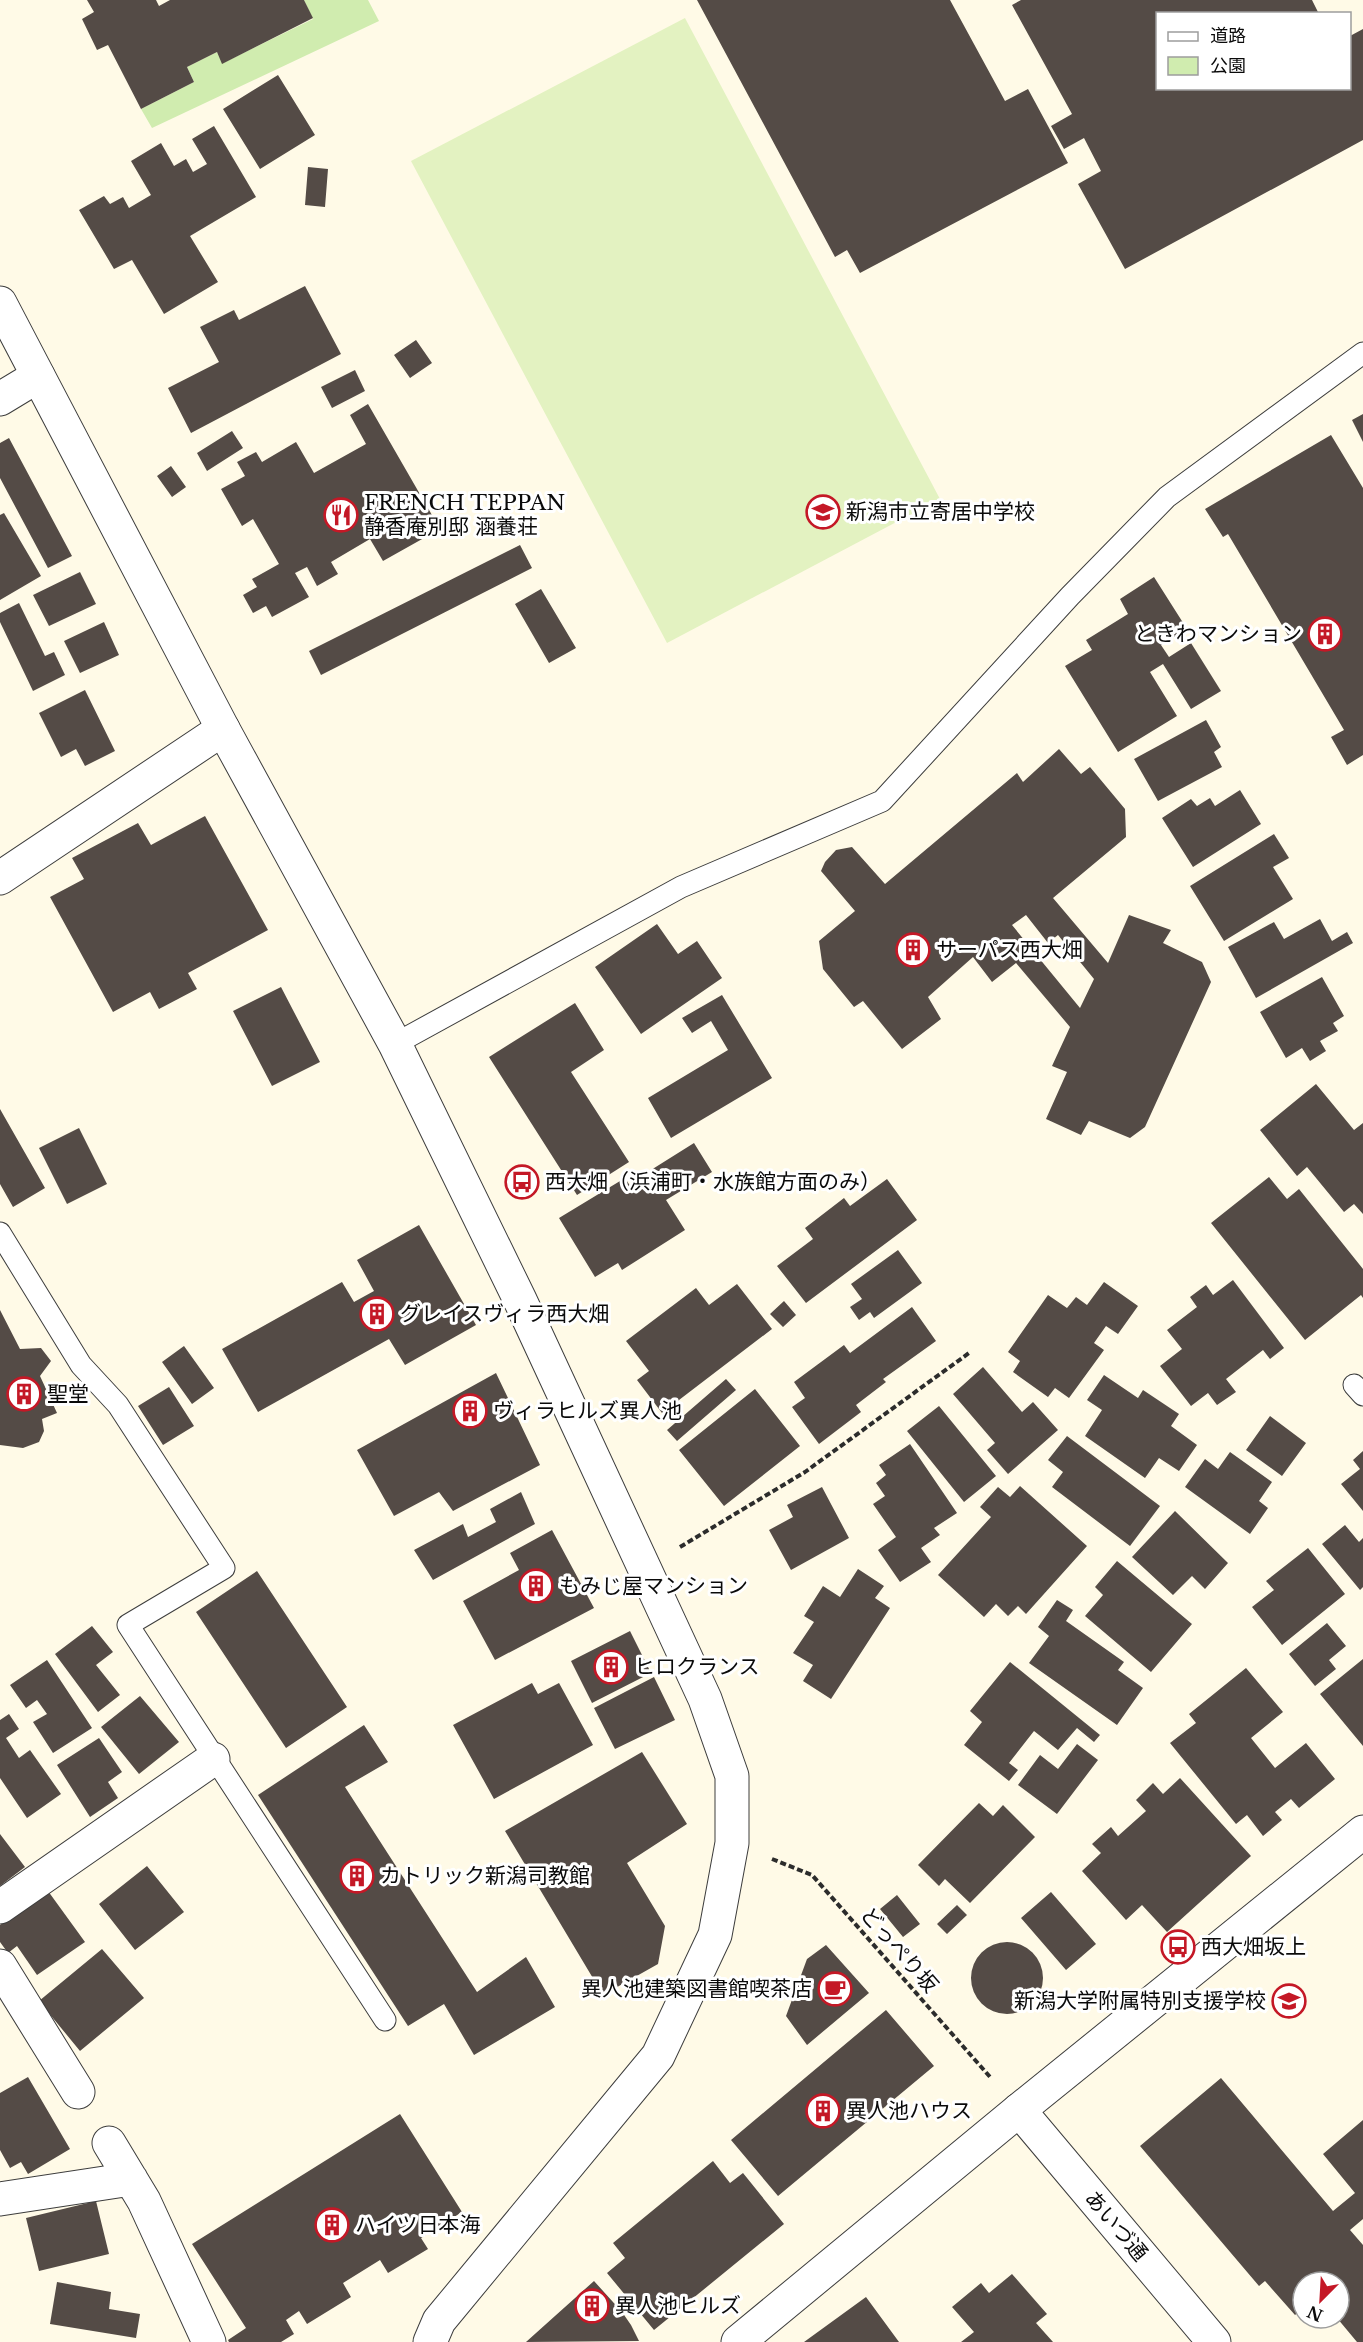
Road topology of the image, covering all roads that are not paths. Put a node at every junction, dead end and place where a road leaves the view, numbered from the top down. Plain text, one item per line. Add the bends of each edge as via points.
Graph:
1 (0, 303) edge
2 (1363, 352) edge
3 (38, 376) junction
4 (0, 399) edge
5 (223, 729) junction
6 (0, 878) edge
7 (395, 1044) junction
8 (0, 1233) edge
9 (213, 1759) junction
10 (1363, 1832) edge
11 (0, 1907) edge
12 (0, 1966) edge
13 (386, 2020) dead end
14 (78, 2092) dead end
15 (1019, 2110) junction
16 (109, 2143) dead end
17 (131, 2179) junction
18 (0, 2199) edge
19 (209, 2342) edge
20 (430, 2342) edge
21 (738, 2342) edge
22 (1214, 2342) edge

1 - 3 street
2 - 7 lane via 1167,497 1070,596 882,801 681,887
3 - 4 street
3 - 5 street
5 - 6 street
5 - 7 street
7 - 20 street via 520,1300 705,1699 732,1776 732,1843 715,1935 658,2056 440,2321
8 - 9 lane via 81,1365 118,1405 224,1568 128,1625
9 - 11 street
9 - 13 lane
10 - 15 street
12 - 14 street
15 - 21 street
15 - 22 street, あいづ通
16 - 17 street
17 - 18 street
17 - 19 street

